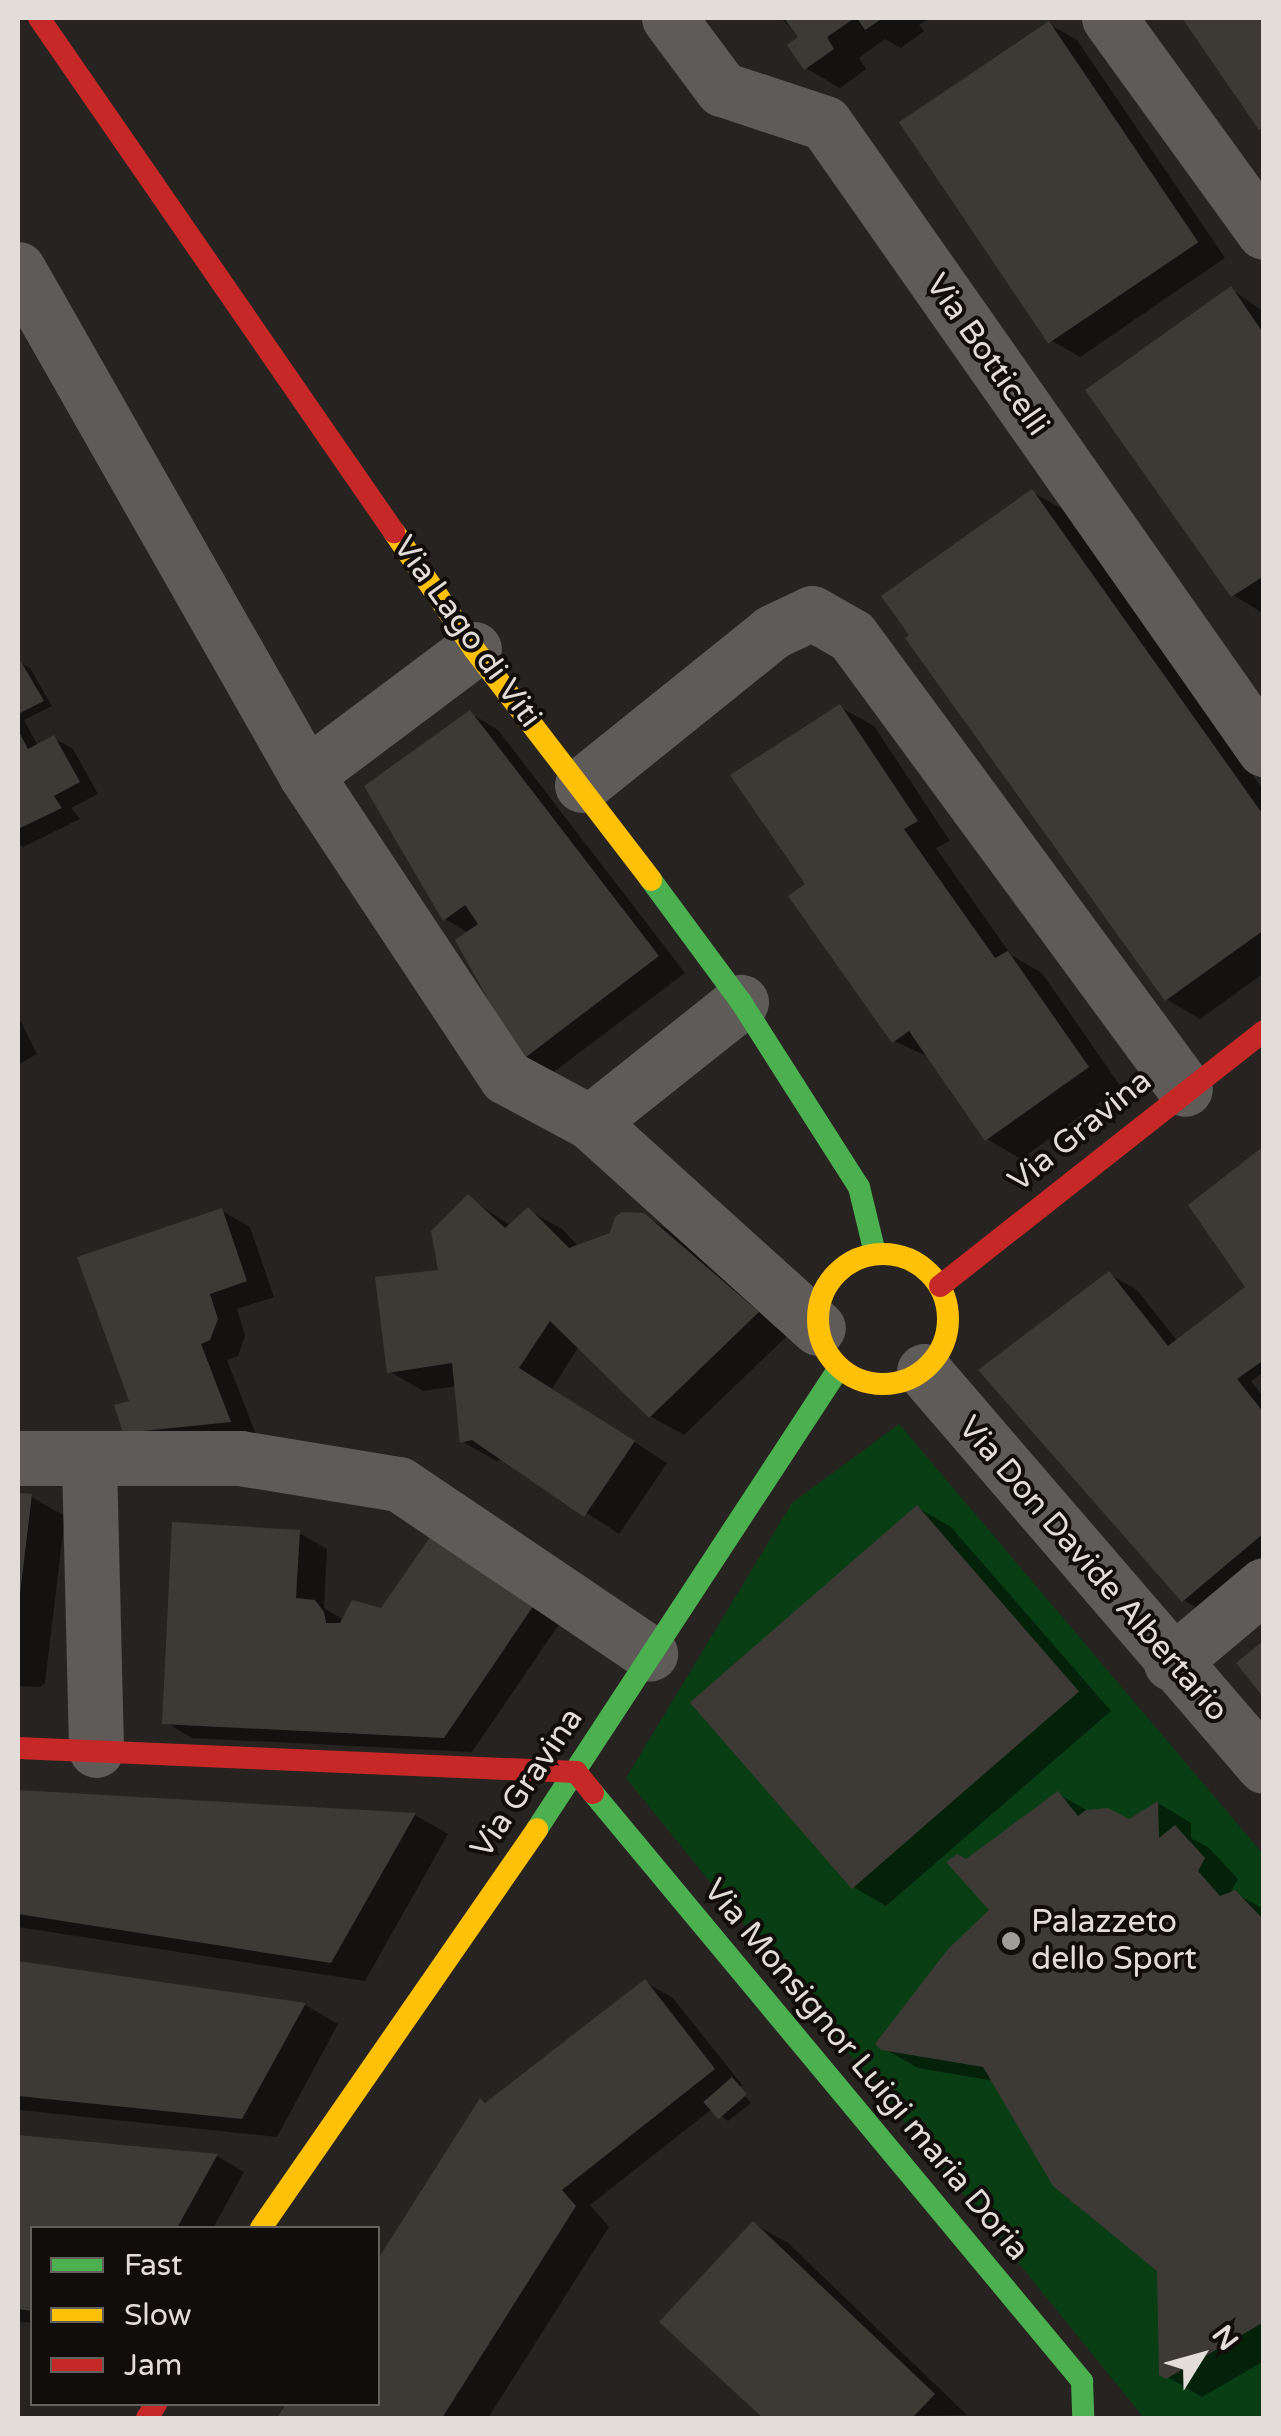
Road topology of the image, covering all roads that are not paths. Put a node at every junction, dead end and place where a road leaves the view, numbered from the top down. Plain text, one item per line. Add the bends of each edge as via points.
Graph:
1 (39, 18) edge
2 (668, 18) edge
3 (1109, 18) edge
4 (1264, 232) edge
5 (18, 269) edge
6 (474, 650) junction
7 (1264, 749) edge
8 (306, 775) junction
9 (582, 786) junction
10 (741, 1002) junction
11 (1264, 1031) edge
12 (1184, 1089) junction
13 (590, 1122) junction
14 (875, 1253) junction
15 (940, 1286) junction
16 (828, 1348) junction
17 (924, 1371) junction
18 (18, 1458) edge
19 (90, 1461) junction
20 (1264, 1585) edge
21 (650, 1653) junction
22 (1171, 1663) junction
23 (18, 1748) edge
24 (96, 1750) junction
25 (1264, 1766) edge
26 (576, 1772) junction
27 (262, 2226) edge
28 (1083, 2418) edge

1 - 6 street, Via Lago di Viti
2 - 7 street, Via Botticelli via 722,88 824,123
3 - 4 street
5 - 8 street
6 - 8 street
6 - 9 street, Via Lago di Viti
8 - 13 street via 506,1077
9 - 10 street, Via Lago di Viti
9 - 12 street via 772,632 812,612 852,636
10 - 13 street
10 - 14 street, Via Lago di Viti via 859,1187
11 - 12 street, Via Gravina
12 - 15 street, Via Gravina
13 - 16 street
14 - 15 street via 903,1256 926,1268
14 - 16 street via 845,1266 827,1284 819,1306
15 - 17 street via 947,1332
16 - 17 street via 866,1382 888,1385
16 - 21 street, Via Gravina
17 - 22 street, Via Don Davide Albertario
18 - 19 street
19 - 21 street via 240,1458 399,1484
19 - 24 street
20 - 22 street
21 - 26 street, Via Gravina
22 - 25 street, Via Don Davide Albertario
23 - 24 street
24 - 26 street
26 - 27 street, Via Gravina
26 - 28 street, Via Monsignor Luigi maria Doria via 1082,2381

